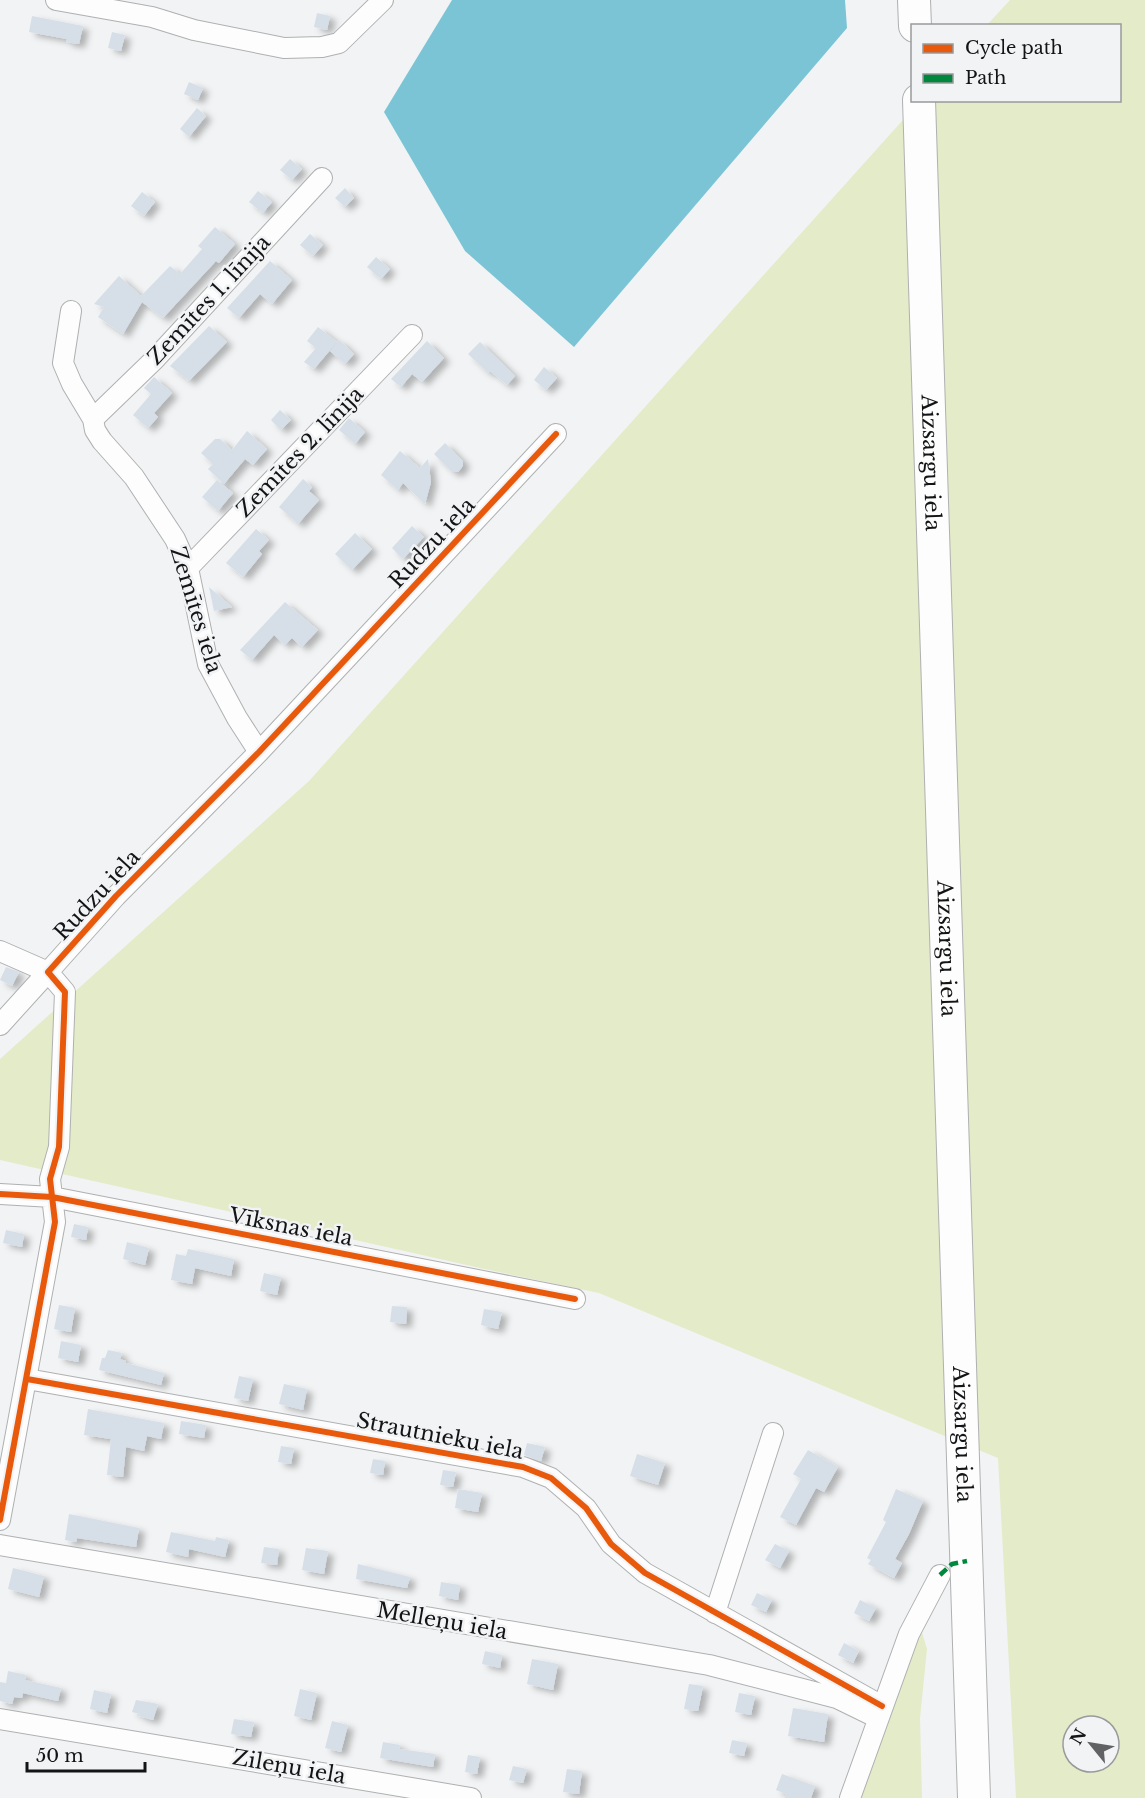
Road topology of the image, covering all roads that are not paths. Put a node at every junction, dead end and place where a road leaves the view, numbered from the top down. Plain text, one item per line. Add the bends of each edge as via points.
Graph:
1 (56, 0) edge
2 (383, 0) edge
3 (914, 0) edge
4 (915, 24) edge
5 (919, 102) edge
6 (322, 178) dead end
7 (70, 311) dead end
8 (412, 335) dead end
9 (93, 419) junction
10 (556, 434) dead end
11 (189, 568) junction
12 (259, 752) junction
13 (0, 951) edge
14 (48, 972) junction
15 (0, 1025) edge
16 (0, 1194) edge
17 (52, 1197) junction
18 (575, 1299) dead end
19 (27, 1379) junction
20 (773, 1433) dead end
21 (5, 1463) edge
22 (0, 1520) edge
23 (0, 1545) edge
24 (940, 1575) dead end
25 (715, 1613) junction
26 (880, 1712) junction
27 (0, 1719) edge
28 (471, 1798) edge
29 (850, 1798) edge
30 (974, 1798) edge

1 - 2 street via 152,17 194,30 284,48 339,43
3 - 4 highway
5 - 30 highway, Aizsargu iela
6 - 9 street, Zemītes 1. līnija via 155,359
7 - 9 street, Zemītes iela via 63,363
8 - 11 street, Zemītes 2. līnija
9 - 11 street, Zemītes iela via 102,441 160,514
10 - 12 street, Rudzu iela
11 - 12 street, Zemītes iela via 208,664
12 - 14 street, Rudzu iela via 116,896
13 - 14 street
14 - 15 street, Rudzu iela
14 - 17 street via 65,992 59,1147 50,1179
16 - 17 street, Vīksnas iela
17 - 18 street, Vīksnas iela
17 - 19 street via 55,1222
19 - 21 street
19 - 25 street, Strautnieku iela via 523,1467 551,1478 586,1508 611,1544 645,1573
20 - 25 street
21 - 22 street
23 - 26 street, Melleņu iela via 709,1665
24 - 26 street via 909,1634
25 - 26 street, Strautnieku iela
26 - 29 street
27 - 28 street, Zileņu iela

